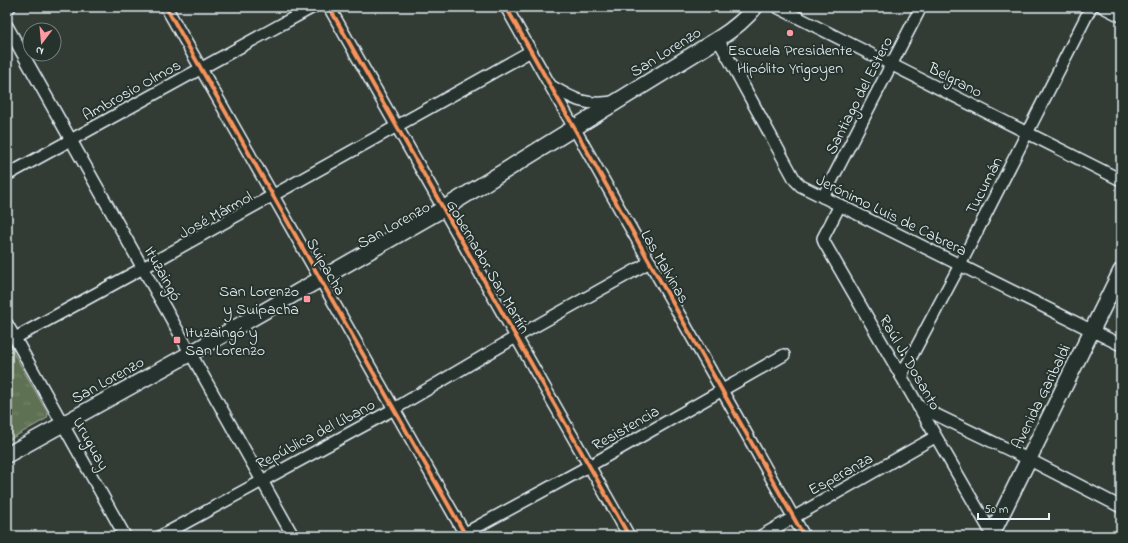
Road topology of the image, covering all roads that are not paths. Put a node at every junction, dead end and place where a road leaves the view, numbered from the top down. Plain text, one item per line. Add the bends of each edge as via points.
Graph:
1 (10, 7) edge
2 (166, 7) edge
3 (313, 7) edge
4 (329, 7) edge
5 (506, 7) edge
6 (756, 7) edge
7 (777, 7) edge
8 (921, 7) edge
9 (1091, 7) edge
10 (1103, 7) edge
11 (7, 8) edge
12 (1121, 16) edge
13 (7, 26) edge
14 (718, 39) junction
15 (531, 51) junction
16 (892, 64) junction
17 (201, 68) junction
18 (550, 85) junction
19 (618, 101) junction
20 (396, 126) junction
21 (574, 128) junction
22 (1028, 133) junction
23 (71, 140) junction
24 (7, 175) edge
25 (1121, 180) edge
26 (273, 196) junction
27 (823, 197) junction
28 (840, 205) junction
29 (443, 209) junction
30 (650, 262) junction
31 (960, 265) junction
32 (143, 268) junction
33 (1121, 271) edge
34 (320, 278) junction
35 (7, 324) edge
36 (1092, 330) junction
37 (516, 337) junction
38 (15, 338) junction
39 (1121, 345) edge
40 (191, 353) junction
41 (784, 355) dead end
42 (901, 376) junction
43 (722, 390) junction
44 (918, 406) junction
45 (394, 409) junction
46 (63, 424) junction
47 (935, 437) junction
48 (7, 455) edge
49 (1028, 459) junction
50 (589, 466) junction
51 (262, 480) junction
52 (1121, 506) edge
53 (794, 517) junction
54 (464, 535) edge
55 (992, 535) edge
56 (125, 536) edge
57 (161, 536) edge
58 (293, 536) edge
59 (629, 536) edge
60 (761, 536) edge
61 (804, 536) edge

1 - 11 street
2 - 17 street, Suipacha
3 - 17 street, Ambrosio Olmos
4 - 20 street, Gobernador San Martín
5 - 15 street, Las Malvinas
6 - 14 main road, San Lorenzo via 742,22
7 - 16 street, Belgrano
8 - 16 street, Santiago del Estero
9 - 22 street, Tucumán
10 - 12 street
13 - 23 street, Ituzaingó
14 - 19 main road, San Lorenzo
14 - 27 street, Jerónimo Luis de Cabrera via 795,180 801,186
15 - 18 street, Las Malvinas
15 - 20 street, José Mármol
16 - 22 street, Belgrano
16 - 27 street, Santiago del Estero
17 - 23 street, Ambrosio Olmos
17 - 26 street, Suipacha
18 - 19 street via 576,100 588,103
18 - 21 street, Las Malvinas
19 - 21 main road, San Lorenzo
20 - 26 street, José Mármol
20 - 29 street, Gobernador San Martín
21 - 29 main road, San Lorenzo
21 - 30 street, Las Malvinas
22 - 25 street, Belgrano
22 - 31 street, Tucumán
23 - 24 street, Ambrosio Olmos
23 - 32 street, Ituzaingó
26 - 32 street, José Mármol
26 - 34 street, Suipacha
27 - 28 street, Jerónimo Luis de Cabrera
28 - 31 street, Jerónimo Luis de Cabrera
28 - 42 street, Raúl J. Dosanto via 823,238 824,242
29 - 34 main road, San Lorenzo
29 - 37 street, Gobernador San Martín
30 - 37 street, República del Líbano
30 - 43 street, Las Malvinas
31 - 36 street, Jerónimo Luis de Cabrera
31 - 42 street, Tucumán
32 - 38 street, José Mármol
32 - 40 street, Ituzaingó
33 - 36 main road, Avenida Garibaldi
34 - 40 main road, San Lorenzo
34 - 45 street, Suipacha
35 - 38 street, Uruguay
36 - 39 street, Jerónimo Luis de Cabrera
36 - 49 main road, Avenida Garibaldi
37 - 45 street, República del Líbano
37 - 50 street, Gobernador San Martín
38 - 46 street, Uruguay
40 - 46 main road, San Lorenzo
40 - 51 street, Ituzaingó
41 - 43 street, Resistencia
42 - 44 street, Raúl J. Dosanto
43 - 50 street, Resistencia
43 - 53 street, Las Malvinas
44 - 47 street, Raúl J. Dosanto
44 - 49 street
45 - 51 street, República del Líbano
45 - 54 street, Suipacha
46 - 48 main road, San Lorenzo
46 - 56 street, Uruguay
47 - 53 street, Esperanza
47 - 55 street, Raúl J. Dosanto
49 - 52 street
49 - 55 main road, Avenida Garibaldi
50 - 54 street, Resistencia
50 - 59 street, Gobernador San Martín
51 - 57 street, República del Líbano
51 - 58 street, Ituzaingó
53 - 60 street, Esperanza
53 - 61 street, Las Malvinas

